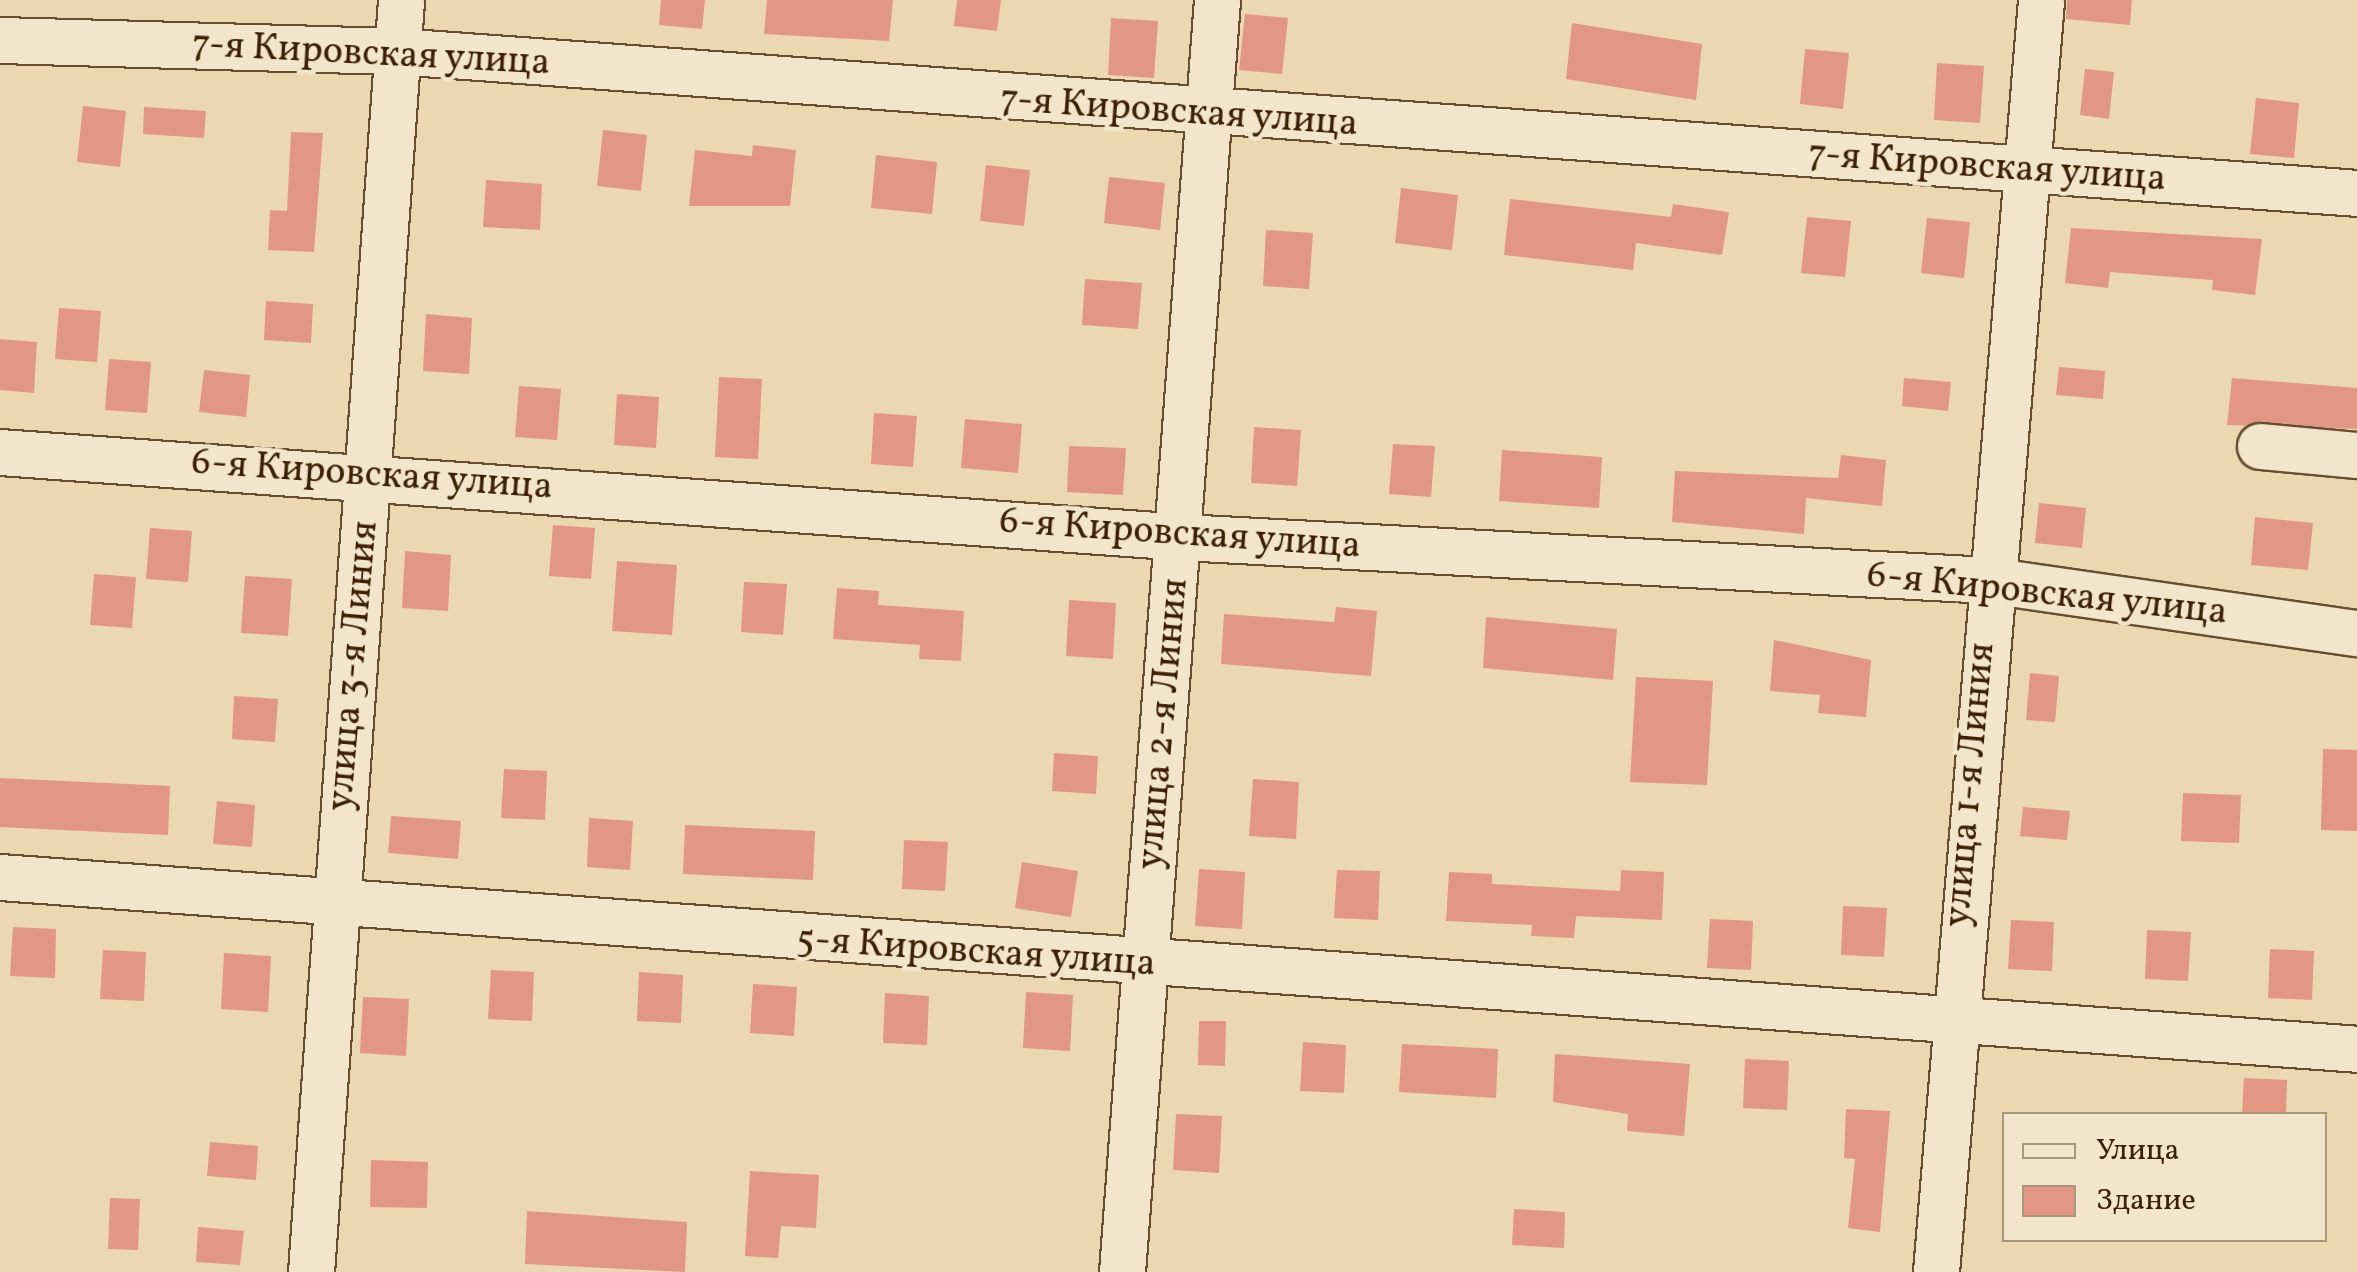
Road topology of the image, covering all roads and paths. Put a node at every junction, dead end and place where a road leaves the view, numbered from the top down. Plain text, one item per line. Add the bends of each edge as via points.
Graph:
1 (400, 0) edge
2 (1217, 0) edge
3 (2041, 0) edge
4 (0, 40) edge
5 (396, 51) junction
6 (1203, 116) junction
7 (2025, 170) junction
8 (2357, 193) edge
9 (2260, 446) dead end
10 (0, 452) edge
11 (2357, 455) edge
12 (369, 475) junction
13 (1182, 537) junction
14 (1988, 580) junction
15 (2357, 633) edge
16 (0, 877) edge
17 (335, 904) junction
18 (1141, 966) junction
19 (1952, 1016) junction
20 (2357, 1049) edge
21 (311, 1272) edge
22 (1122, 1272) edge
23 (1936, 1272) edge

1 - 5 street, улица 3-я Линия
2 - 6 street, улица 2-я Линия
3 - 7 street, улица 1-я Линия
4 - 5 street, 7-я Кировская улица
5 - 6 street, 7-я Кировская улица
5 - 12 street, улица 3-я Линия
6 - 7 street, 7-я Кировская улица
6 - 13 street, улица 2-я Линия
7 - 8 street, 7-я Кировская улица
7 - 14 street, улица 1-я Линия
9 - 11 street
10 - 12 street, 6-я Кировская улица
12 - 13 street, 6-я Кировская улица
12 - 17 street, улица 3-я Линия
13 - 14 street, 6-я Кировская улица
13 - 18 street, улица 2-я Линия
14 - 15 street, 6-я Кировская улица
14 - 19 street, улица 1-я Линия
16 - 17 street, 5-я Кировская улица
17 - 18 street, 5-я Кировская улица
17 - 21 street, улица 3-я Линия
18 - 19 street, 5-я Кировская улица
18 - 22 street, улица 2-я Линия
19 - 20 street, 5-я Кировская улица
19 - 23 street, улица 1-я Линия

